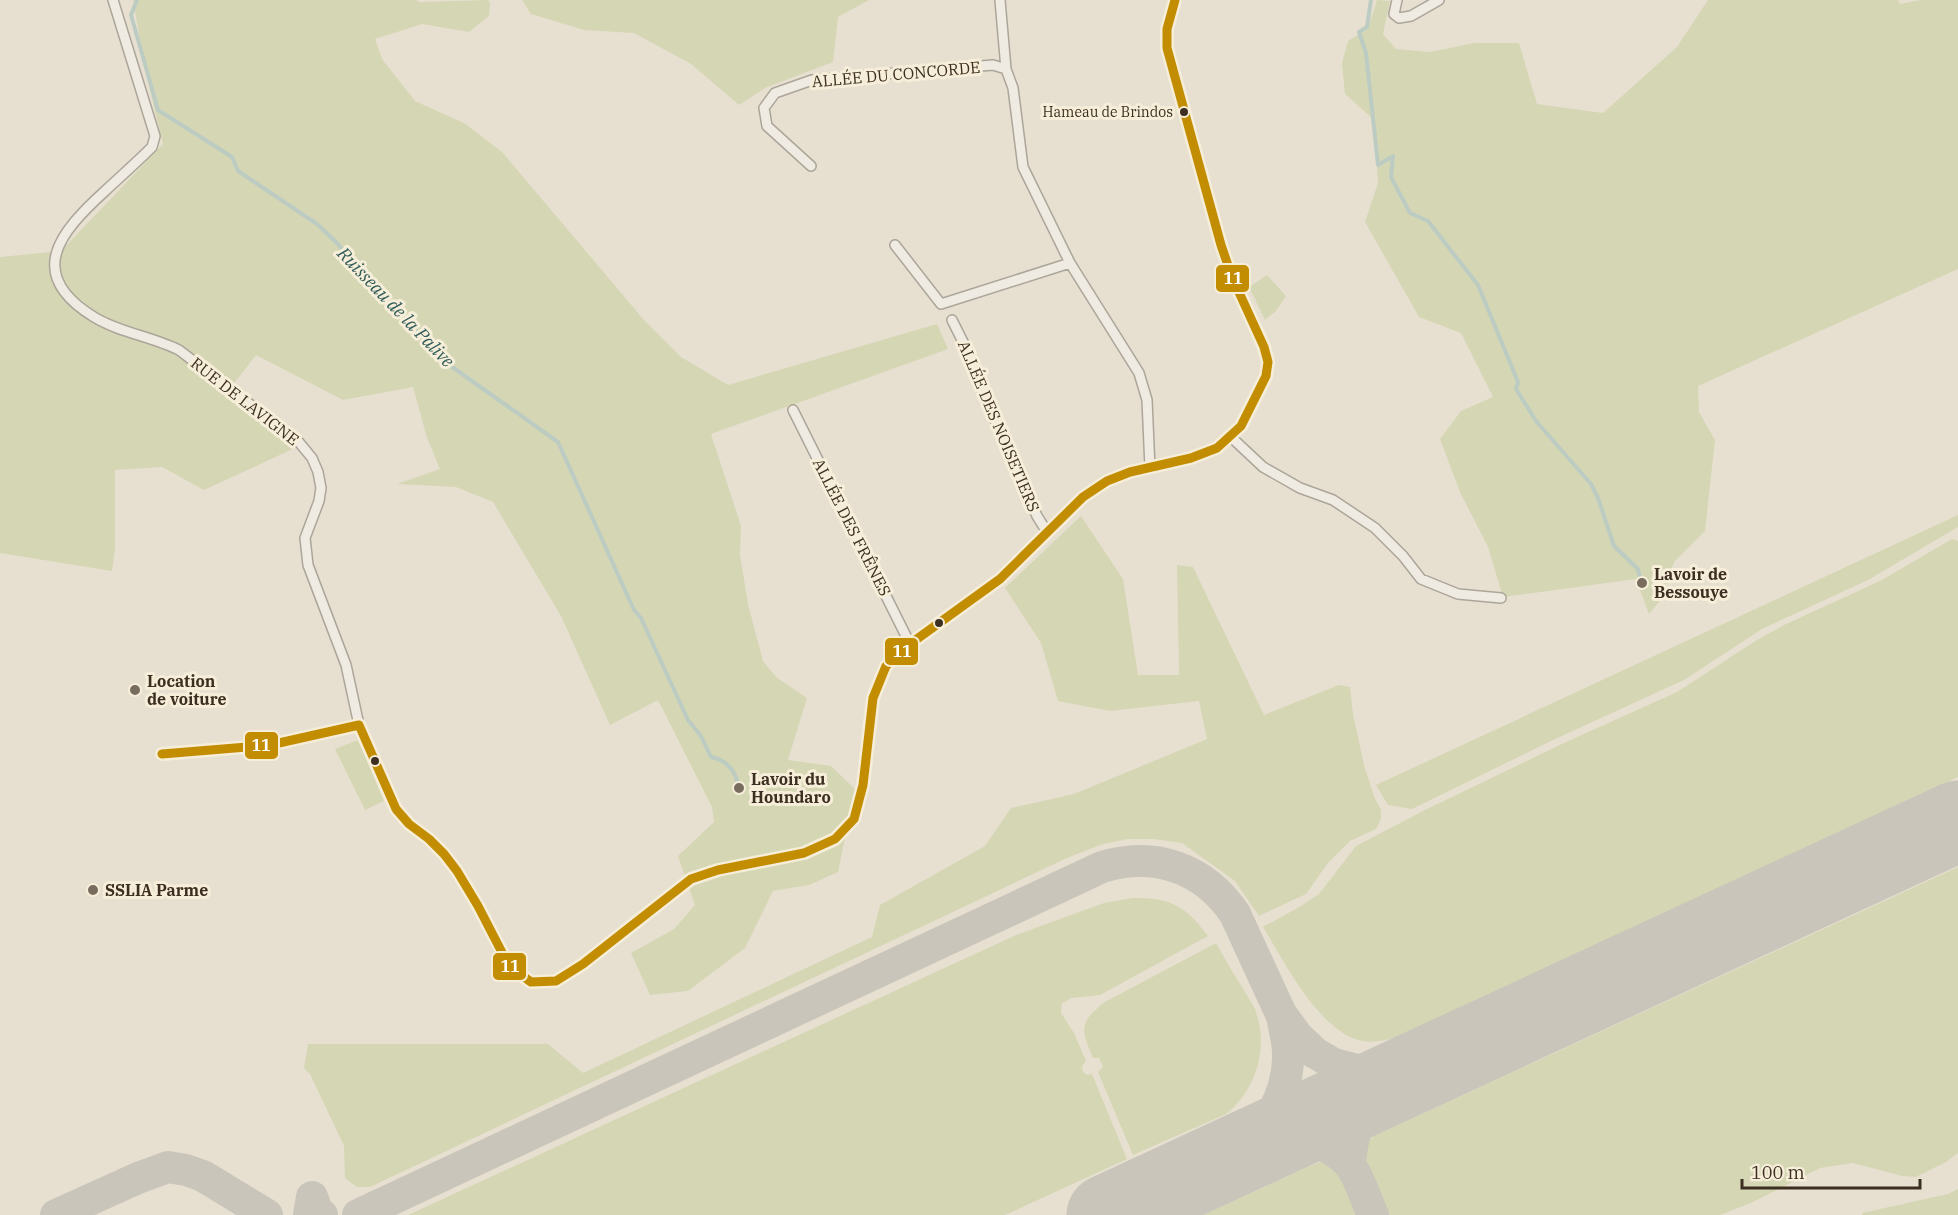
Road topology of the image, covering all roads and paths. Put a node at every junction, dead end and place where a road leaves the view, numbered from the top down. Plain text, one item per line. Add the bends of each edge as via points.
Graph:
1 (113, 0) edge
2 (1000, 0) edge
3 (1175, 0) edge
4 (1397, 0) edge
5 (1439, 0) edge
6 (1006, 69) junction
7 (811, 166) dead end
8 (895, 245) dead end
9 (1070, 263) junction
10 (952, 320) dead end
11 (793, 410) dead end
12 (1231, 437) junction
13 (1150, 468) junction
14 (1047, 532) junction
15 (1501, 598) dead end
16 (910, 644) junction

1 - 16 street, RUE DE LAVIGNE via 155,136 152,147 76,217 57,248 57,276 79,307 96,318 179,350 306,449 321,488 305,538 307,558 346,665 361,732 396,809 457,871 509,966 531,982 556,981 691,879 804,854 835,839 854,819 873,698 886,666
2 - 6 street
3 - 12 street via 1167,28 1167,48 1221,245 1268,362 1266,376 1246,419
4 - 5 street via 1394,14 1399,18 1411,16
6 - 7 street, ALLÉE DU CONCORDE via 993,65 812,80 775,93 764,108 767,126
6 - 9 street via 1013,88 1023,167
8 - 9 street via 941,304
9 - 13 street via 1139,373 1147,400
10 - 14 street, ALLÉE DES NOISETIERS
11 - 16 street, ALLÉE DES FRÊNES
12 - 13 street via 1217,448 1191,458
12 - 15 street via 1263,467 1300,488 1333,500 1375,528 1421,579 1458,594
13 - 14 street via 1107,481 1083,497
14 - 16 street via 1000,579

